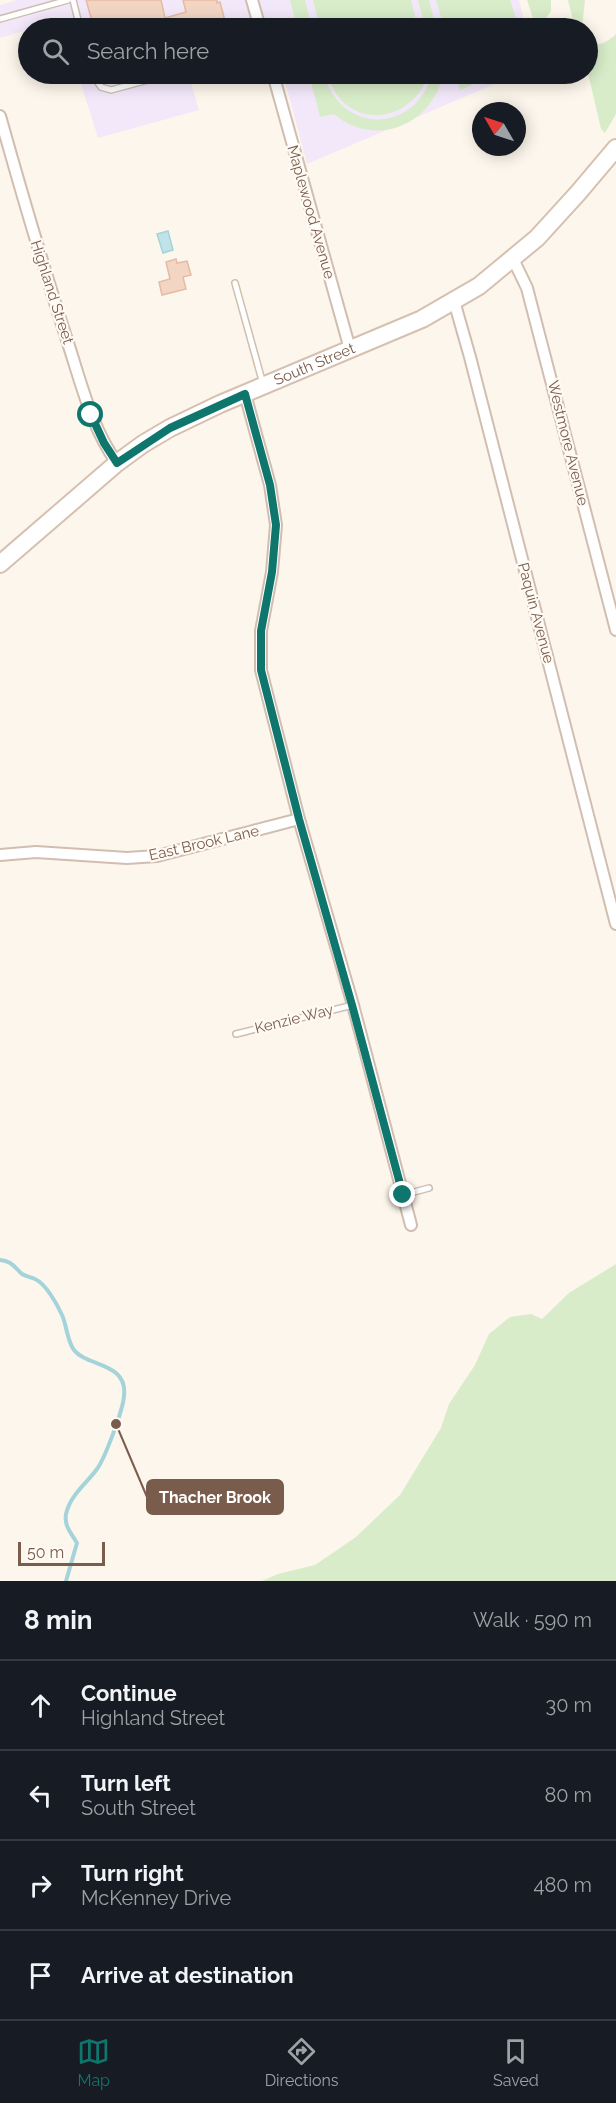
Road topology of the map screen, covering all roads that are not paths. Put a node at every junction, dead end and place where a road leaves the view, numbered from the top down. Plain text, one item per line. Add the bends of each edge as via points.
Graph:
1 (70, 0) edge
2 (252, 0) edge
3 (76, 18) edge
4 (257, 18) edge
5 (0, 20) edge
6 (99, 84) edge
7 (133, 84) edge
8 (276, 84) edge
9 (0, 116) edge
10 (612, 152) edge
11 (513, 259) junction
12 (235, 283) dead end
13 (454, 302) junction
14 (350, 350) junction
15 (264, 386) junction
16 (245, 394) junction
17 (117, 463) junction
18 (2, 558) edge
19 (616, 630) edge
20 (299, 819) junction
21 (0, 855) edge
22 (616, 924) edge
23 (352, 1005) junction
24 (236, 1034) dead end
25 (429, 1188) dead end
26 (403, 1195) junction
27 (411, 1225) dead end

1 - 3 lane
1 - 5 lane
2 - 4 street
6 - 7 lane via 111,90
8 - 14 street, Maplewood Avenue
9 - 17 street, Highland Street via 91,415
10 - 11 street, South Street via 550,224
11 - 13 street, South Street
11 - 19 street, Westmore Avenue via 527,288
12 - 15 lane
13 - 14 street, South Street
13 - 22 street, Paquin Avenue
14 - 15 street, South Street
15 - 16 street, South Street
16 - 17 street, South Street via 170,428
16 - 20 street via 270,485 276,525 261,631 261,670
17 - 18 street, South Street
20 - 21 street, East Brook Lane via 156,856 36,852
20 - 23 street
23 - 24 lane, Kenzie Way
23 - 26 street
25 - 26 lane
26 - 27 street

